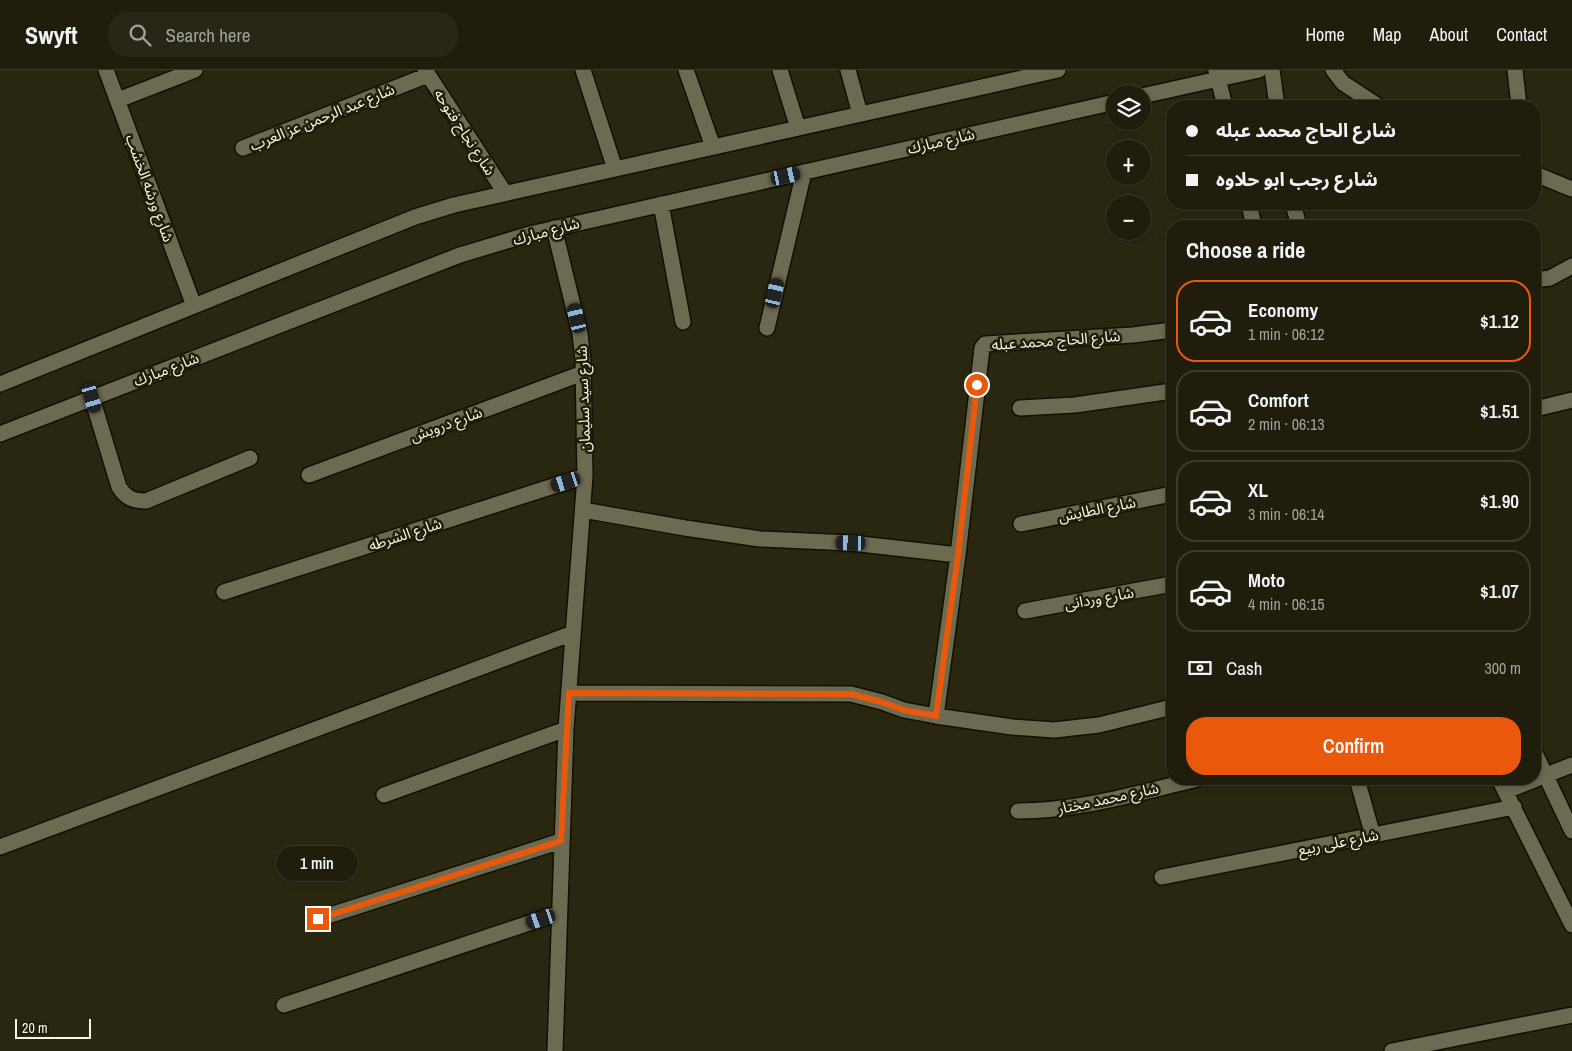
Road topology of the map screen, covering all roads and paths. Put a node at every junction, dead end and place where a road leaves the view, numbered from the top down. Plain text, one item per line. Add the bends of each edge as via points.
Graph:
1 (106, 70) edge
2 (195, 70) edge
3 (583, 70) edge
4 (686, 70) edge
5 (780, 70) edge
6 (848, 70) edge
7 (1058, 70) edge
8 (1259, 70) edge
9 (1272, 70) edge
10 (1333, 70) edge
11 (1515, 70) edge
12 (427, 73) edge
13 (1217, 75) edge
14 (1151, 93) edge
15 (118, 100) junction
16 (1223, 100) edge
17 (1276, 100) edge
18 (1369, 100) edge
19 (1518, 100) edge
20 (1106, 104) edge
21 (860, 114) junction
22 (798, 128) junction
23 (713, 147) junction
24 (243, 148) dead end
25 (615, 169) junction
26 (804, 172) junction
27 (1541, 176) edge
28 (1572, 189) edge
29 (505, 194) junction
30 (661, 204) junction
31 (554, 228) junction
32 (1572, 266) edge
33 (1541, 279) edge
34 (194, 306) junction
35 (683, 322) dead end
36 (767, 328) dead end
37 (1166, 331) edge
38 (583, 373) junction
39 (0, 384) edge
40 (1166, 392) edge
41 (92, 398) junction
42 (1572, 400) edge
43 (1020, 408) dead end
44 (1541, 408) edge
45 (0, 434) edge
46 (250, 458) dead end
47 (309, 475) dead end
48 (585, 476) junction
49 (1166, 495) edge
50 (583, 510) junction
51 (1021, 524) dead end
52 (958, 555) junction
53 (1166, 585) edge
54 (224, 592) dead end
55 (1025, 611) dead end
56 (573, 633) junction
57 (569, 693) junction
58 (1166, 708) edge
59 (936, 716) junction
60 (566, 729) junction
61 (1541, 765) edge
62 (1572, 765) edge
63 (1546, 775) junction
64 (1541, 776) edge
65 (1171, 785) edge
66 (1359, 785) edge
67 (1502, 785) edge
68 (384, 795) dead end
69 (1514, 807) junction
70 (1018, 811) dead end
71 (1572, 831) edge
72 (1373, 836) junction
73 (561, 841) junction
74 (0, 847) edge
75 (1162, 877) dead end
76 (559, 913) junction
77 (318, 919) dead end
78 (1572, 925) edge
79 (284, 1005) dead end
80 (1572, 1015) edge
81 (556, 1051) edge
82 (1392, 1051) edge

1 - 15 street, شارع ورشه الخشب
2 - 15 street
3 - 25 street
4 - 23 street
5 - 22 street
6 - 21 street
7 - 21 street
8 - 13 street
9 - 17 street
10 - 18 street via 1343,83
11 - 19 street
12 - 24 street, شارع عبد الرحمن عز العرب
12 - 29 street, شارع نجاح فتوحه
13 - 14 street
13 - 16 street
15 - 34 street, شارع ورشه الخشب
20 - 26 street, شارع مبارك
21 - 22 street
22 - 23 street
23 - 25 street
25 - 29 street
26 - 30 street, شارع مبارك
26 - 36 street
27 - 28 street
29 - 34 street via 454,205 415,218
30 - 31 street, شارع مبارك
30 - 35 street
31 - 38 street, شارع سيد سليمان via 580,334
31 - 41 street, شارع مبارك via 460,255
32 - 33 street
34 - 39 street
37 - 52 street, شارع الحاج محمد عبله via 983,346
38 - 47 street, شارع درويش
38 - 48 street, شارع سيد سليمان
40 - 43 street via 1075,405
41 - 45 street, شارع مبارك
41 - 46 street via 119,487 125,497 135,501 146,501
42 - 44 street
48 - 50 street, شارع سيد سليمان
48 - 54 street, شارع الشرطه
49 - 51 street, شارع الطايش
50 - 52 street via 760,539 851,543
50 - 56 street, شارع سيد سليمان
52 - 59 street, شارع الحاج محمد عبله
53 - 55 street, شارع وردانى
56 - 57 street, شارع سيد سليمان
56 - 74 street
57 - 59 street via 851,694
57 - 60 street, شارع سيد سليمان
58 - 59 street via 1099,725 1054,730
60 - 68 street
60 - 73 street, شارع سيد سليمان
61 - 63 street
62 - 63 street
63 - 64 street
63 - 71 street
65 - 70 street, شارع محمد مختار via 1072,808
66 - 72 street
67 - 69 street
69 - 72 street, شارع على ربيع
69 - 78 street
72 - 75 street, شارع على ربيع
73 - 76 street, شارع سيد سليمان
73 - 77 street
76 - 79 street
76 - 81 street, شارع سيد سليمان
80 - 82 street

